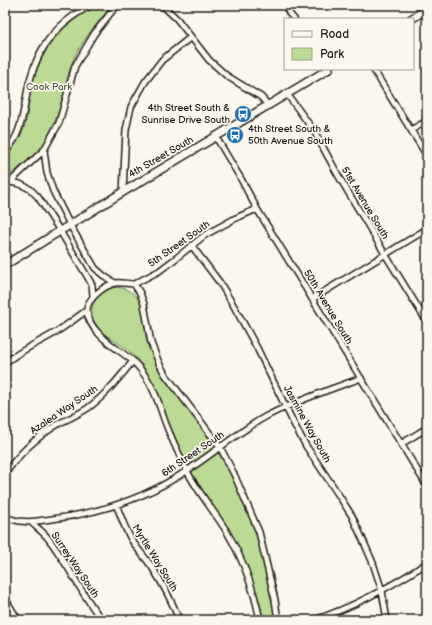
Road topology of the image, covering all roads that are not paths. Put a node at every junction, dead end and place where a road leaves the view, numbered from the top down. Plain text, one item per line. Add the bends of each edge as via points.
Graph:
1 (92, 5) edge
2 (117, 5) edge
3 (162, 5) edge
4 (285, 5) edge
5 (427, 9) edge
6 (293, 18) edge
7 (413, 18) edge
8 (191, 37) junction
9 (327, 70) edge
10 (374, 70) edge
11 (287, 94) junction
12 (268, 105) junction
13 (427, 120) edge
14 (411, 130) junction
15 (216, 137) junction
16 (44, 150) junction
17 (5, 152) edge
18 (427, 156) edge
19 (8, 184) edge
20 (123, 192) junction
21 (257, 209) junction
22 (70, 225) junction
23 (427, 229) edge
24 (60, 231) junction
25 (192, 246) junction
26 (385, 254) junction
27 (5, 265) edge
28 (115, 283) junction
29 (134, 284) junction
30 (93, 296) junction
31 (312, 298) junction
32 (87, 310) junction
33 (427, 322) edge
34 (133, 361) junction
35 (5, 363) edge
36 (361, 378) junction
37 (285, 408) junction
38 (427, 428) edge
39 (401, 444) junction
40 (220, 447) junction
41 (187, 471) junction
42 (5, 474) edge
43 (427, 486) edge
44 (116, 505) junction
45 (5, 516) edge
46 (31, 522) junction
47 (427, 563) edge
48 (382, 591) junction
49 (5, 600) edge
50 (100, 619) edge
51 (17, 620) edge
52 (179, 620) edge
53 (260, 620) edge
54 (278, 620) edge
55 (314, 620) edge
56 (387, 620) edge

1 - 17 street via 69,19 55,31 44,46 30,79 17,135
2 - 16 street via 94,34 75,66 59,123
3 - 8 street
4 - 6 street
5 - 7 street
8 - 12 street via 209,60 227,76 261,97
8 - 20 street via 162,60 145,82 131,107 126,130
9 - 11 street, 4th Street South
10 - 14 street
11 - 12 street, 4th Street South
11 - 26 street, 51st Avenue South via 314,131
12 - 15 street, 4th Street South
13 - 14 street
14 - 18 street
15 - 20 street, 4th Street South
15 - 21 street, 50th Avenue South
16 - 19 street
16 - 22 street via 47,173 53,191
19 - 24 street via 20,184 30,189
20 - 22 street, 4th Street South
21 - 25 street, 5th Street South via 205,235
21 - 31 street, 50th Avenue South
22 - 24 street, 4th Street South
22 - 28 street via 95,268
23 - 26 street
24 - 27 street, 4th Street South
24 - 30 street via 92,285
25 - 29 street, 5th Street South
25 - 37 street, Jasmine Way South via 220,282 235,308
26 - 31 street
26 - 33 street, 51st Avenue South
28 - 29 street
28 - 30 street
29 - 40 street via 144,304 151,343 158,363
30 - 32 street
31 - 36 street, 50th Avenue South
32 - 34 street via 89,321 98,333
32 - 35 street
34 - 41 street via 154,389
34 - 42 street, Azalea Way South via 107,392 89,407 39,437
36 - 37 street, 6th Street South
36 - 39 street, 50th Avenue South
37 - 40 street, 6th Street South via 265,417
37 - 48 street, Jasmine Way South via 306,446 352,516 371,558
38 - 39 street
39 - 43 street, 50th Avenue South
40 - 41 street, 6th Street South
40 - 54 street via 259,532
41 - 44 street, 6th Street South via 150,492
41 - 53 street via 236,548 252,588
44 - 46 street, 6th Street South via 75,516
44 - 52 street, Myrtle Way South via 130,536 163,585
45 - 46 street, 6th Street South
46 - 50 street, Surrey Way South via 46,536
47 - 48 street
48 - 55 street
48 - 56 street, Jasmine Way South
49 - 51 street

